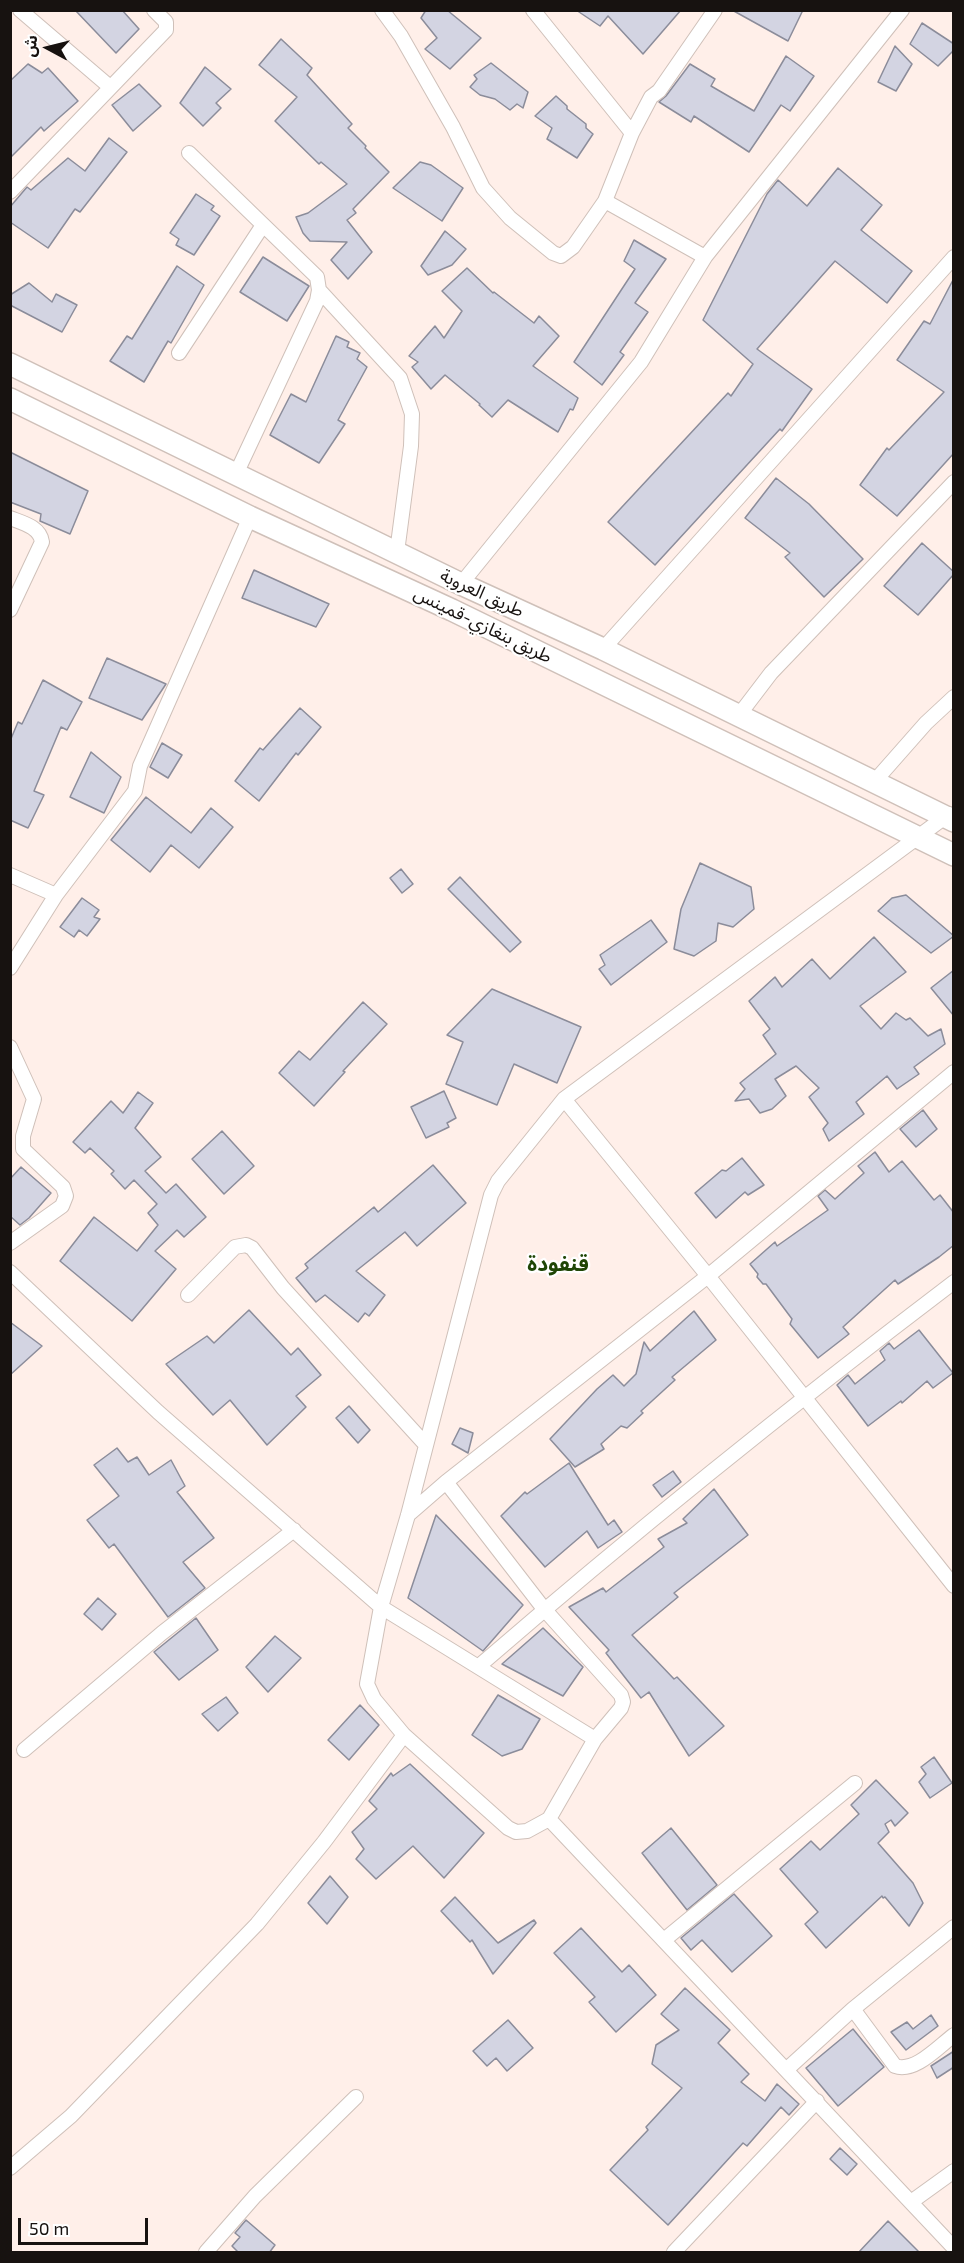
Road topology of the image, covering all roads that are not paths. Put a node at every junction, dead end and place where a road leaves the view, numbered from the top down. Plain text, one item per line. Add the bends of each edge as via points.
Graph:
1 (20, 10) edge
2 (154, 10) edge
3 (382, 10) edge
4 (533, 10) edge
5 (715, 10) edge
6 (902, 10) edge
7 (110, 87) junction
8 (632, 133) junction
9 (189, 153) dead end
10 (11, 190) edge
11 (605, 201) junction
12 (263, 225) junction
13 (705, 257) junction
14 (954, 257) edge
15 (319, 290) junction
16 (179, 353) dead end
17 (10, 364) edge
18 (10, 399) edge
19 (236, 474) junction
20 (954, 482) edge
21 (250, 517) junction
22 (10, 518) edge
23 (397, 552) junction
24 (460, 584) junction
25 (10, 610) edge
26 (603, 649) junction
27 (954, 697) edge
28 (739, 715) junction
29 (874, 782) junction
30 (951, 816) edge
31 (917, 837) junction
32 (954, 855) edge
33 (10, 875) edge
34 (56, 895) junction
35 (10, 968) edge
36 (10, 1047) edge
37 (954, 1072) edge
38 (564, 1099) junction
39 (10, 1243) edge
40 (10, 1272) edge
41 (708, 1276) junction
42 (954, 1282) edge
43 (188, 1295) dead end
44 (803, 1397) junction
45 (426, 1445) junction
46 (446, 1482) junction
47 (408, 1515) junction
48 (294, 1530) junction
49 (954, 1586) edge
50 (381, 1607) junction
51 (544, 1609) junction
52 (479, 1666) junction
53 (404, 1735) junction
54 (595, 1739) junction
55 (24, 1750) dead end
56 (855, 1783) dead end
57 (549, 1819) junction
58 (954, 1927) edge
59 (664, 1940) junction
60 (853, 2009) junction
61 (954, 2035) edge
62 (786, 2070) junction
63 (356, 2097) dead end
64 (817, 2101) junction
65 (10, 2168) edge
66 (954, 2171) edge
67 (911, 2202) junction
68 (954, 2248) edge
69 (206, 2253) edge
70 (674, 2253) edge

1 - 7 street
2 - 7 street via 166,22 166,30
3 - 11 street via 453,127 483,188 510,218 561,256 573,247
4 - 8 street
5 - 8 street via 651,97
6 - 13 street
7 - 10 street
8 - 11 street
9 - 12 street
11 - 13 street
12 - 15 street via 316,277
12 - 16 street
13 - 24 street via 641,362
14 - 26 street
15 - 19 street
15 - 23 street via 400,378 412,414
17 - 19 main road, طريق العروبة
18 - 21 main road, طريق بنغازي-قمينس
19 - 23 main road, طريق العروبة
20 - 28 street via 771,673
21 - 31 main road, طريق بنغازي-قمينس via 452,610
21 - 34 street via 140,766 135,791
22 - 25 street via 36,529 42,542
23 - 24 main road, طريق العروبة
24 - 26 main road, طريق العروبة
26 - 28 main road, طريق العروبة
27 - 29 street
28 - 29 main road, طريق العروبة
29 - 30 main road, طريق العروبة
30 - 31 street
31 - 32 main road, طريق بنغازي-قمينس
31 - 38 street
33 - 34 street
34 - 35 street
36 - 39 street via 34,1099 23,1149 63,1187 66,1196 62,1206
37 - 41 street
38 - 41 street
38 - 45 street via 491,1195
40 - 48 street via 158,1412
41 - 44 street
41 - 46 street
42 - 44 street
43 - 45 street via 235,1247 252,1248 283,1288
44 - 49 street
44 - 51 street
45 - 47 street
46 - 47 street
46 - 51 street
47 - 50 street
48 - 50 street
48 - 55 street via 162,1633
50 - 52 street
50 - 53 street via 366,1684
51 - 52 street
51 - 54 street via 621,1695 621,1708
52 - 54 street
53 - 57 street via 508,1828 527,1831
53 - 65 street via 257,1924 71,2116
54 - 57 street
56 - 59 street
57 - 59 street
58 - 60 street
59 - 62 street
60 - 61 street via 895,2066 911,2067
60 - 62 street
62 - 64 street
63 - 69 street via 255,2196
64 - 67 street
64 - 70 street
66 - 67 street
67 - 68 street

